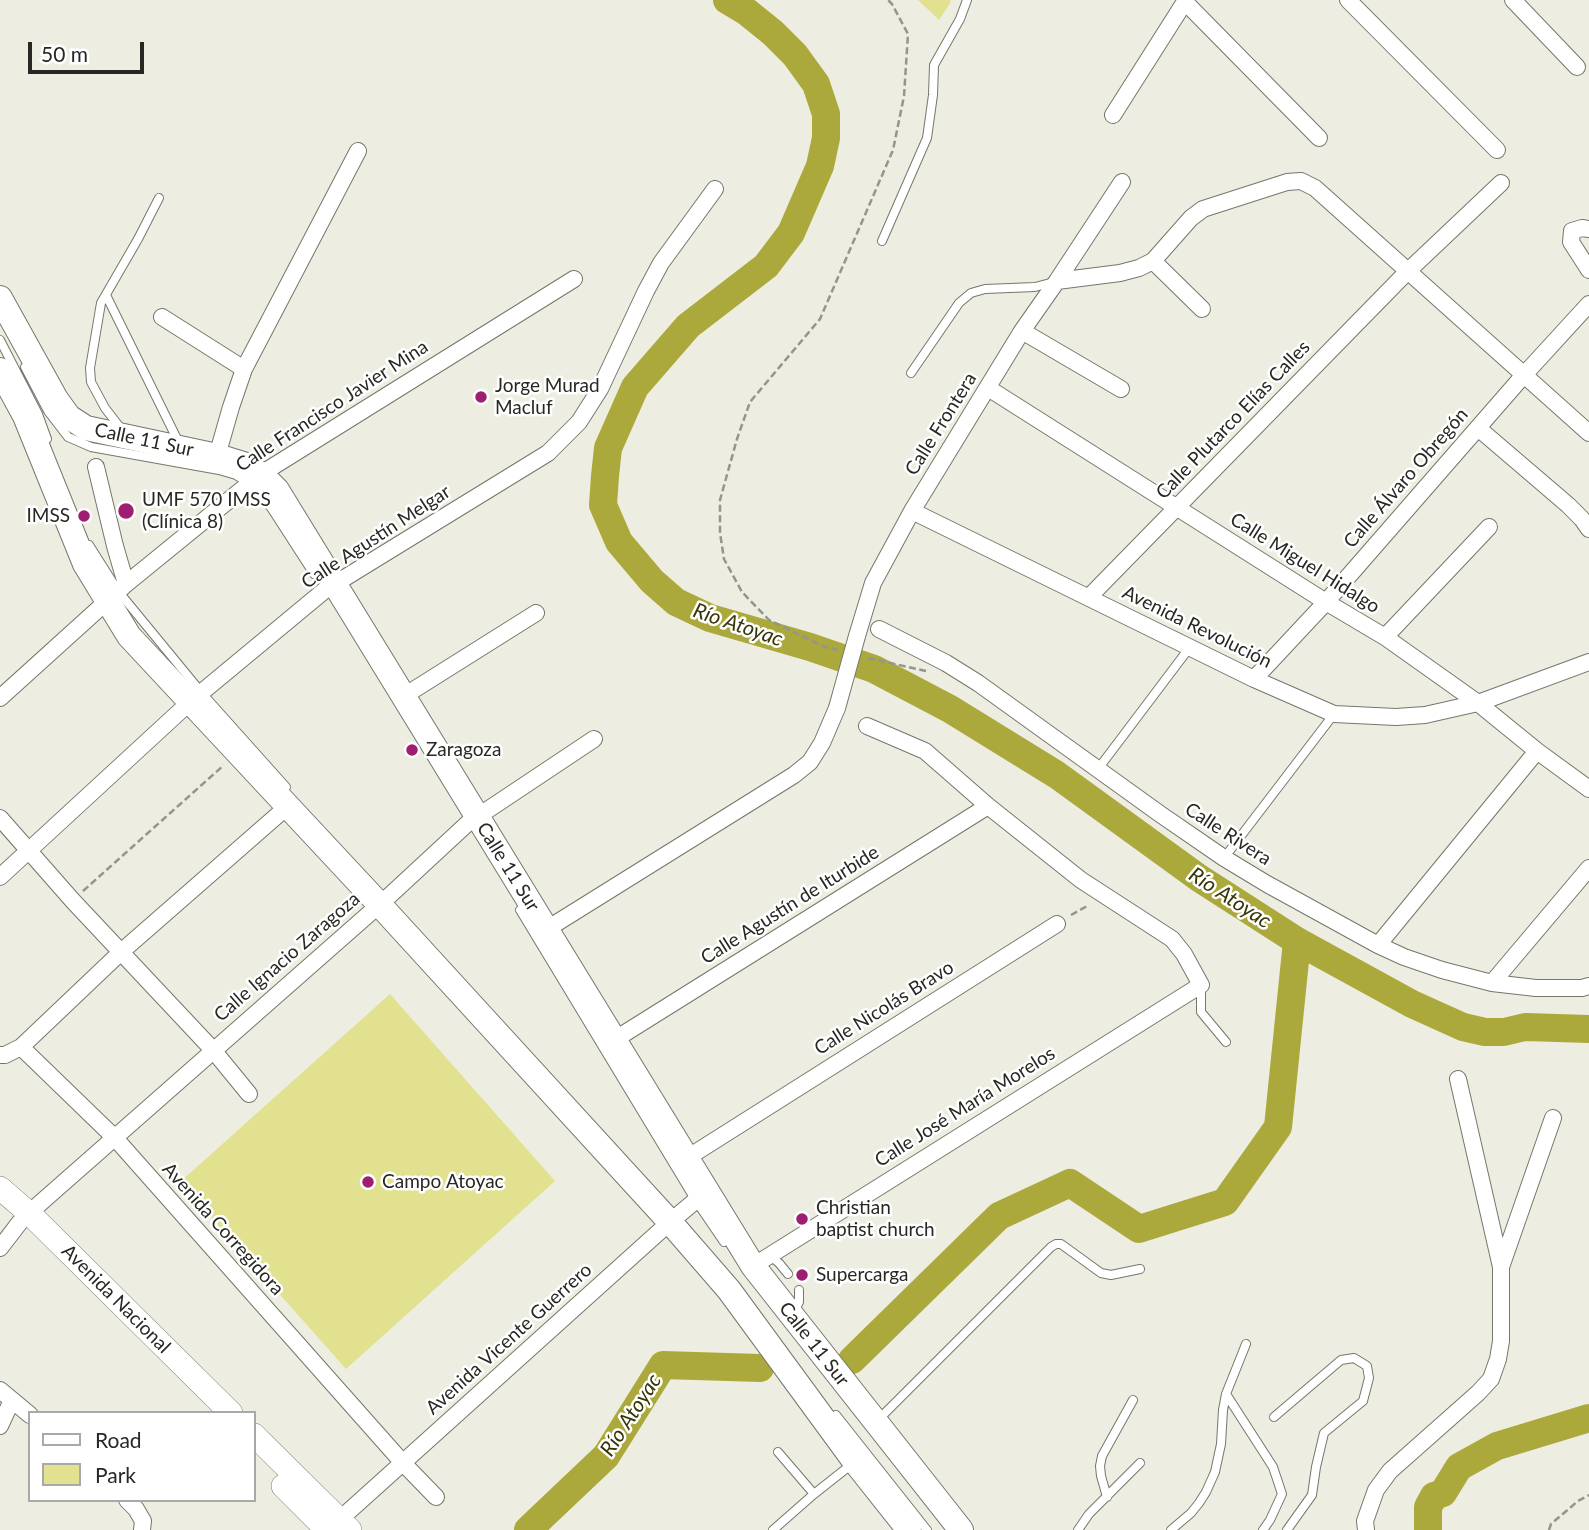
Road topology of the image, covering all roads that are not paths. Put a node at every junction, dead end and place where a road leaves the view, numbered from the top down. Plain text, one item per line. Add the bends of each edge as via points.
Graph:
1 (967, 0) edge
2 (1348, 0) edge
3 (1513, 0) edge
4 (1185, 1) edge
5 (1577, 67) dead end
6 (1113, 115) dead end
7 (1319, 138) dead end
8 (1497, 150) dead end
9 (358, 151) dead end
10 (1122, 182) dead end
11 (1501, 183) dead end
12 (715, 189) dead end
13 (159, 198) dead end
14 (1589, 229) edge
15 (882, 241) dead end
16 (1153, 261) junction
17 (1589, 270) edge
18 (1407, 272) junction
19 (574, 279) dead end
20 (1057, 281) junction
21 (106, 295) junction
22 (0, 298) edge
23 (1589, 304) edge
24 (1202, 309) dead end
25 (162, 317) dead end
26 (1022, 331) junction
27 (6, 332) dead end
28 (0, 340) edge
29 (244, 369) junction
30 (0, 370) edge
31 (911, 373) dead end
32 (1523, 376) junction
33 (988, 388) junction
34 (1122, 389) dead end
35 (1478, 428) junction
36 (1589, 433) edge
37 (125, 435) junction
38 (50, 448) dead end
39 (182, 448) junction
40 (217, 456) junction
41 (96, 467) dead end
42 (255, 478) junction
43 (1177, 509) junction
44 (912, 511) junction
45 (1489, 527) dead end
46 (1589, 529) edge
47 (86, 536) dead end
48 (117, 592) junction
49 (331, 592) junction
50 (1089, 597) junction
51 (1326, 603) junction
52 (536, 613) dead end
53 (879, 629) dead end
54 (1385, 637) junction
55 (1190, 647) junction
56 (1589, 662) edge
57 (1254, 679) junction
58 (404, 696) junction
59 (196, 697) junction
60 (0, 698) edge
61 (1478, 703) junction
62 (1334, 714) junction
63 (867, 726) dead end
64 (594, 739) dead end
65 (1537, 751) junction
66 (1098, 769) junction
67 (1589, 789) edge
68 (291, 800) junction
69 (988, 806) junction
70 (0, 818) edge
71 (470, 821) junction
72 (29, 851) junction
73 (1224, 858) junction
74 (1589, 868) edge
75 (0, 877) edge
76 (385, 899) junction
77 (518, 906) dead end
78 (1057, 923) road end
79 (547, 929) junction
80 (1378, 945) junction
81 (121, 952) junction
82 (1492, 983) junction
83 (1201, 985) junction
84 (1589, 986) edge
85 (614, 1040) junction
86 (1226, 1042) dead end
87 (21, 1047) junction
88 (213, 1050) junction
89 (0, 1055) edge
90 (1458, 1079) dead end
91 (249, 1094) dead end
92 (1553, 1118) dead end
93 (115, 1138) junction
94 (687, 1158) junction
95 (0, 1188) edge
96 (702, 1196) junction
97 (0, 1205) edge
98 (676, 1216) junction
99 (25, 1218) junction
100 (703, 1245) dead end
101 (0, 1248) edge
102 (751, 1258) junction
103 (1501, 1267) junction
104 (1140, 1269) dead end
105 (788, 1274) dead end
106 (799, 1290) dead end
107 (792, 1316) junction
108 (1246, 1344) dead end
109 (793, 1361) dead end
110 (1226, 1394) junction
111 (6, 1395) edge
112 (1133, 1400) dead end
113 (826, 1404) dead end
114 (208, 1411) edge
115 (229, 1411) edge
116 (28, 1413) edge
117 (1274, 1417) dead end
118 (876, 1422) junction
119 (0, 1426) edge
120 (256, 1437) edge
121 (778, 1452) dead end
122 (256, 1459) edge
123 (855, 1462) junction
124 (403, 1463) junction
125 (1140, 1463) dead end
126 (814, 1494) junction
127 (436, 1497) dead end
128 (1107, 1497) junction
129 (129, 1502) edge
130 (142, 1526) edge
131 (337, 1528) edge
132 (773, 1530) edge
133 (909, 1530) edge
134 (927, 1530) edge
135 (961, 1530) edge
136 (1078, 1530) edge
137 (1171, 1530) edge
138 (1263, 1530) edge
139 (1287, 1530) edge
140 (1366, 1530) edge

1 - 15 lane via 933,65 927,138
2 - 8 street
3 - 5 street
4 - 6 street
4 - 7 street
9 - 29 street
10 - 20 street, Calle Frontera
11 - 18 street, Calle Plutarco Elías Calles
12 - 49 street, Calle Agustín Melgar via 646,290 600,389 579,422 548,453
13 - 21 lane
14 - 17 street via 1572,231 1571,242
16 - 18 street via 1203,209 1301,181 1315,188
16 - 20 street via 1120,273
16 - 24 street
18 - 32 street
18 - 43 street, Calle Plutarco Elías Calles
19 - 42 street, Calle Francisco Javier Mina
20 - 26 street, Calle Frontera
20 - 31 lane via 971,293 959,303
21 - 37 lane via 96,329 91,382
21 - 39 lane
22 - 37 main road, Calle 11 Sur via 69,416 86,428
23 - 32 street, Calle Álvaro Obregón
25 - 29 street
26 - 33 street, Calle Frontera
26 - 34 street
27 - 42 lane via 48,411 68,437 91,447
28 - 38 lane
29 - 40 street
30 - 48 main road, Calle 11 Sur via 25,416 85,564
32 - 35 street, Calle Álvaro Obregón
32 - 36 street
33 - 43 street, Calle Miguel Hidalgo
33 - 44 street, Calle Frontera
35 - 46 street via 1568,505
35 - 51 street, Calle Álvaro Obregón
37 - 39 main road, Calle 11 Sur
39 - 40 main road, Calle 11 Sur
40 - 42 main road, Calle 11 Sur via 243,464
41 - 48 street via 115,546
42 - 48 street, Calle Francisco Javier Mina
42 - 49 main road, Calle 11 Sur via 277,491
43 - 50 street, Calle Plutarco Elías Calles
43 - 51 street, Calle Miguel Hidalgo
44 - 50 street, Avenida Revolución
44 - 79 street, Calle Frontera, bridge via 873,583 837,709 810,762
45 - 54 street
47 - 48 lane
48 - 59 main road, Calle 11 Sur via 129,636
48 - 60 street, Calle Francisco Javier Mina
49 - 58 main road, Calle 11 Sur
49 - 59 street, Calle Agustín Melgar
50 - 55 street, Avenida Revolución
51 - 54 street, Calle Miguel Hidalgo
51 - 57 street, Calle Álvaro Obregón
52 - 58 street
53 - 66 street, Calle Rivera via 978,683
54 - 61 street, Calle Miguel Hidalgo
55 - 57 street, Avenida Revolución
55 - 66 lane
56 - 61 street, Avenida Revolución
57 - 62 street, Avenida Revolución
58 - 71 main road, Calle 11 Sur
59 - 68 lane
59 - 68 main road, Calle 11 Sur via 238,752
59 - 72 street, Calle Agustín Melgar
61 - 62 street, Avenida Revolución via 1425,715
61 - 65 street, Calle Miguel Hidalgo
62 - 73 lane
63 - 69 street via 925,751
64 - 71 street, Calle Ignacio Zaragoza
65 - 67 street, Calle Miguel Hidalgo
65 - 80 street
66 - 73 street, Calle Rivera
68 - 76 main road, Calle 11 Sur
68 - 81 street
69 - 83 street via 1104,896 1172,939
69 - 85 street, Calle Agustín de Iturbide
70 - 72 street
71 - 76 street, Calle Ignacio Zaragoza
71 - 79 main road, Calle 11 Sur
72 - 75 street, Calle Agustín Melgar
72 - 81 street
73 - 80 street, Calle Rivera
74 - 82 street
76 - 88 street, Calle Ignacio Zaragoza
76 - 98 main road, Calle 11 Sur
77 - 96 lane
78 - 94 street, Calle Nicolás Bravo
79 - 85 main road, Calle 11 Sur
80 - 82 street, Calle Rivera
81 - 87 street
81 - 88 street
82 - 84 street, Calle Rivera via 1536,988
83 - 86 lane via 1201,1012
83 - 102 street, Calle José María Morelos
85 - 94 main road, Calle 11 Sur
87 - 89 street
87 - 93 street, Avenida Corregidora
88 - 91 street
88 - 93 street, Calle Ignacio Zaragoza
90 - 103 street
92 - 103 street
93 - 99 street, Calle Ignacio Zaragoza
93 - 124 street, Avenida Corregidora
94 - 96 main road, Calle 11 Sur
95 - 99 main road, Avenida Nacional
96 - 98 street, Avenida Vicente Guerrero
96 - 102 main road, Calle 11 Sur
97 - 99 main road, Avenida Nacional
98 - 123 main road, Calle 11 Sur
98 - 124 street, Avenida Vicente Guerrero
99 - 101 street, Calle Ignacio Zaragoza
99 - 114 main road, Avenida Nacional
99 - 115 main road, Avenida Nacional
100 - 109 lane
102 - 105 lane via 779,1263
102 - 107 main road, Calle 11 Sur
103 - 140 street via 1501,1340 1490,1379 1390,1471 1376,1490
104 - 118 lane via 1101,1273 1056,1244
106 - 107 lane
107 - 118 main road, Calle 11 Sur
108 - 110 lane
110 - 137 lane via 1215,1472 1199,1503
110 - 138 lane via 1273,1467 1282,1494
111 - 116 street
111 - 119 street
112 - 128 lane via 1102,1456
113 - 134 lane
117 - 139 lane via 1341,1360 1354,1358 1367,1366 1370,1378 1363,1401 1324,1433 1312,1495
118 - 135 main road, Calle 11 Sur
120 - 131 main road
121 - 126 lane
122 - 131 main road
123 - 126 lane
123 - 133 main road, Calle 11 Sur
124 - 127 street, Avenida Corregidora
124 - 131 street, Avenida Vicente Guerrero via 348,1512
125 - 128 lane
126 - 132 lane
128 - 136 lane
129 - 130 street

